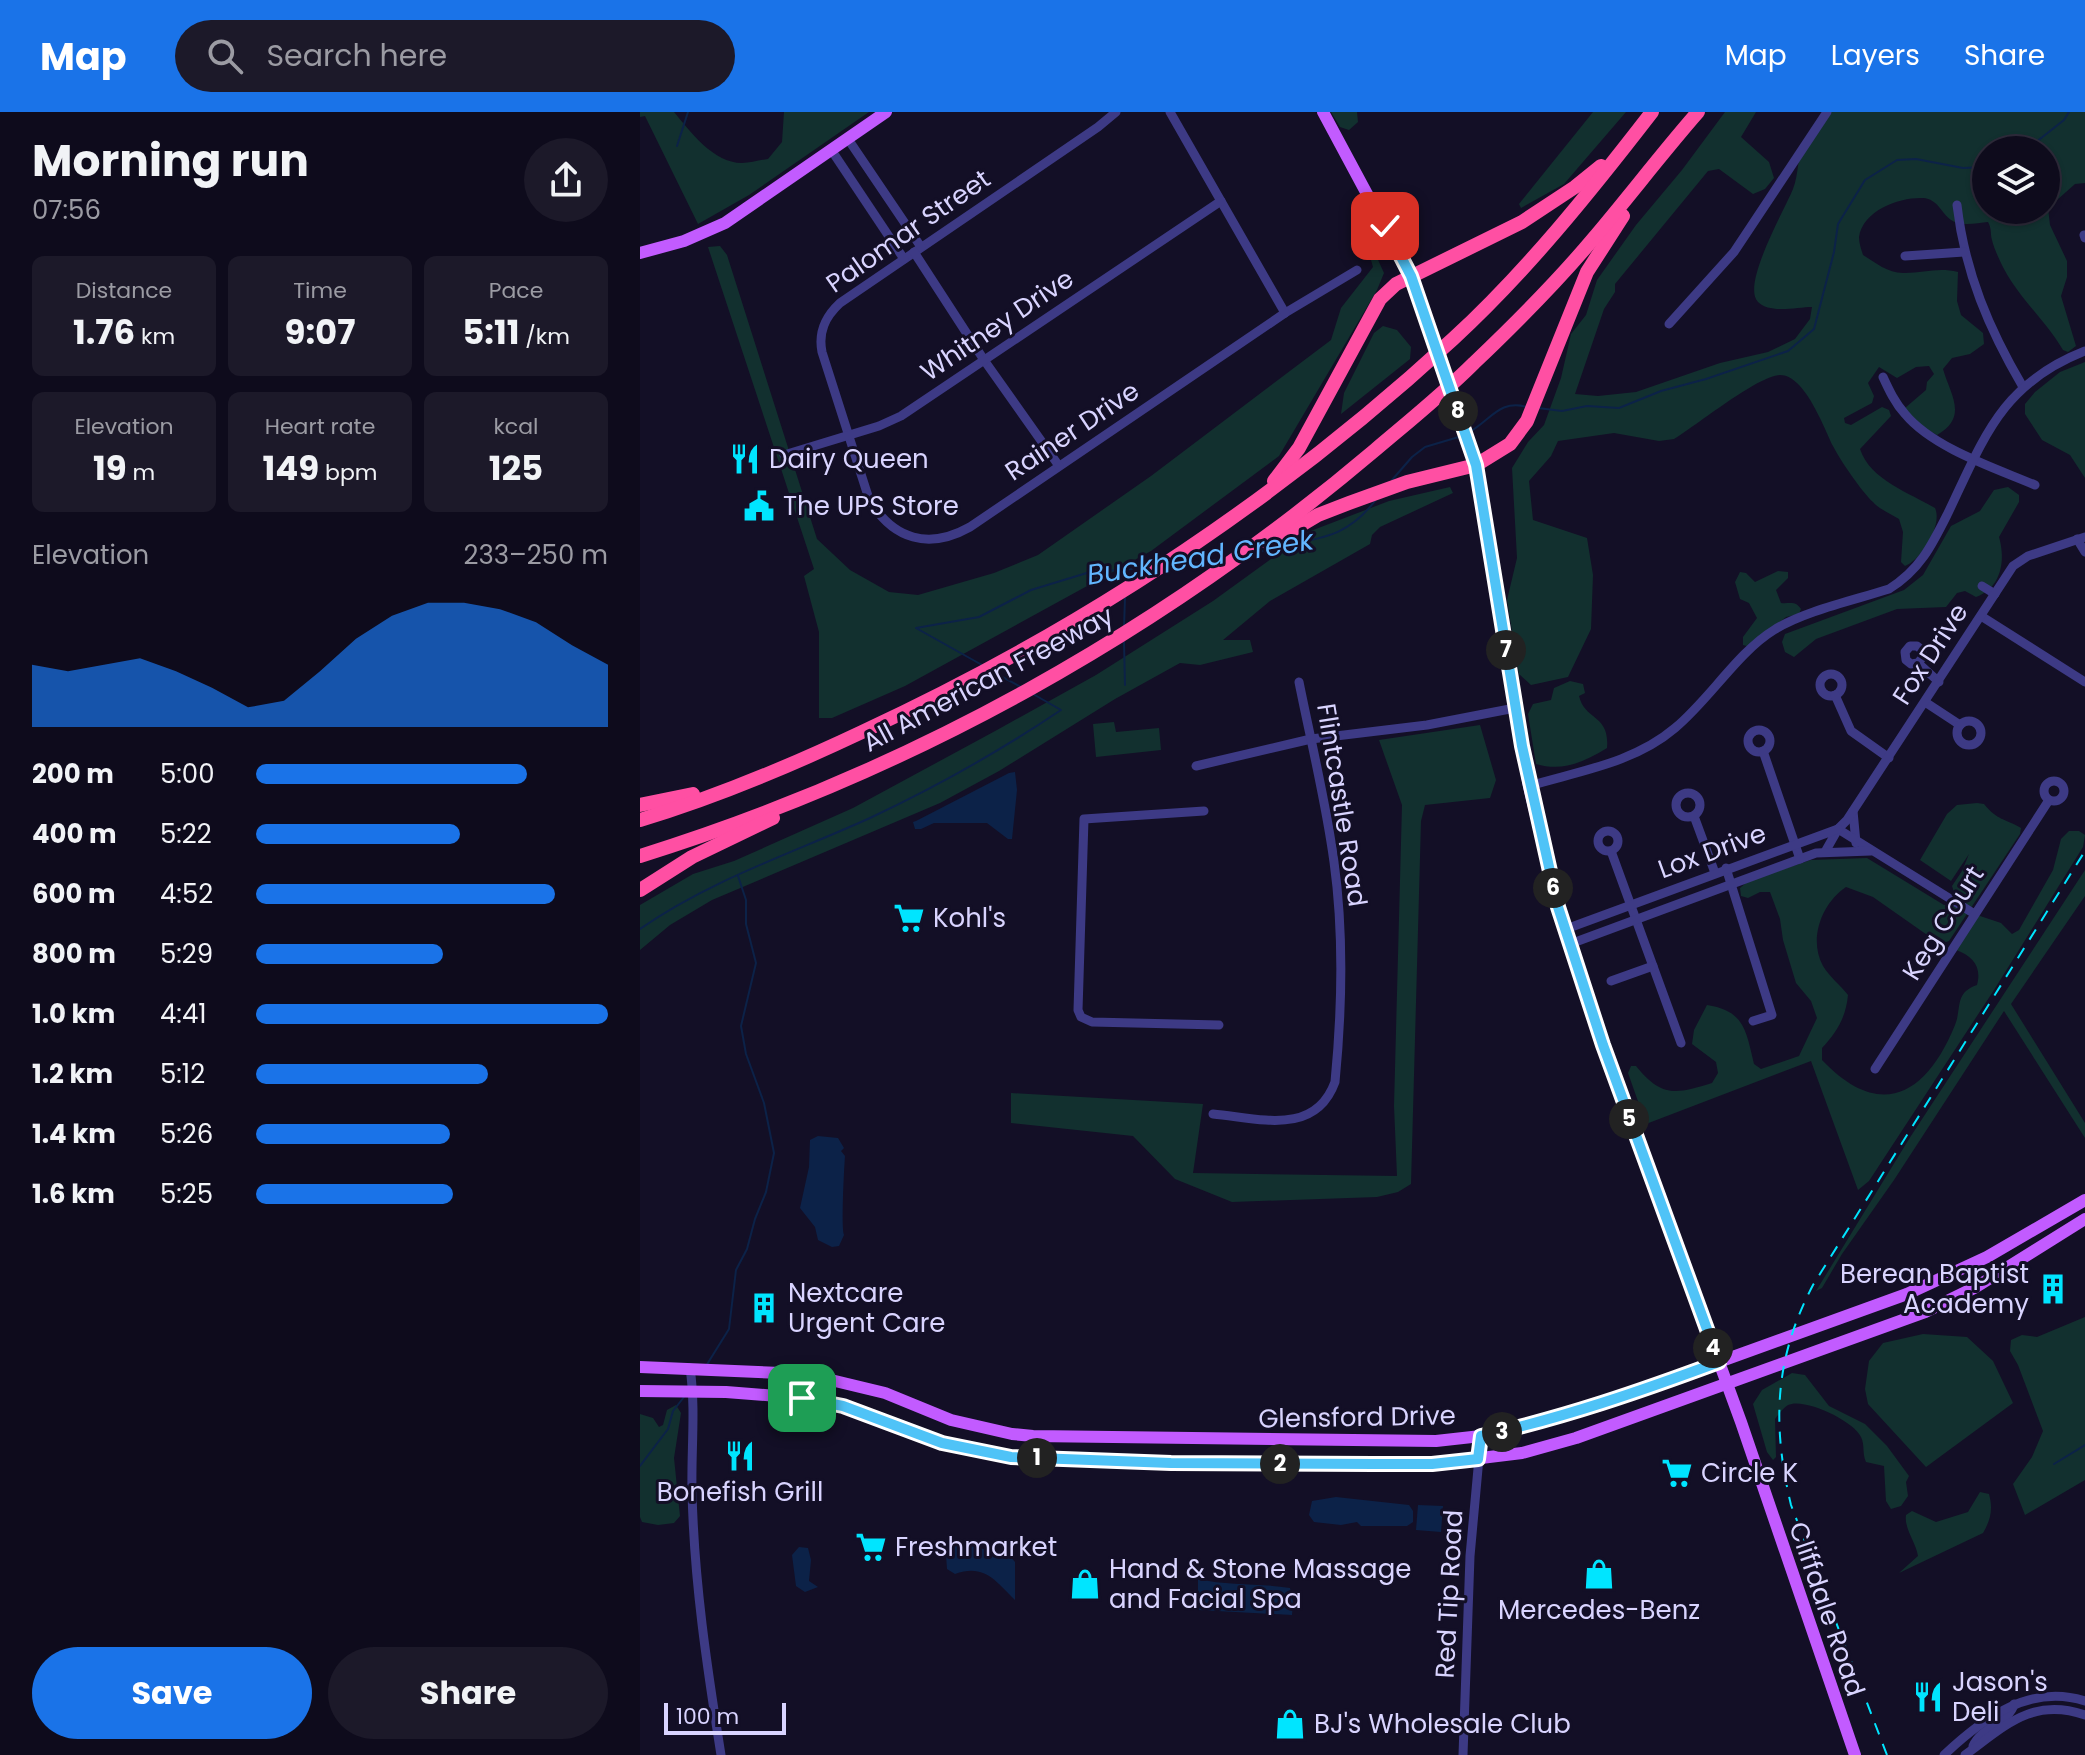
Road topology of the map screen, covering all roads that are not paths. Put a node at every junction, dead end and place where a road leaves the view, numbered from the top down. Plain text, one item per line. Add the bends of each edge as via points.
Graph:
1 (886, 112) edge
2 (1116, 112) edge
3 (1170, 112) edge
4 (1323, 112) edge
5 (1652, 112) edge
6 (1698, 112) edge
7 (1827, 112) edge
8 (848, 139) junction
9 (832, 151) junction
10 (1621, 151) junction
11 (1646, 176) junction
12 (1221, 201) junction
13 (1957, 205) dead end
14 (918, 250) junction
15 (1964, 252) junction
16 (640, 253) edge
17 (1905, 256) dead end
18 (904, 259) junction
19 (1357, 270) dead end
20 (1411, 276) junction
21 (1285, 313) junction
22 (1669, 324) dead end
23 (2085, 351) edge
24 (984, 360) junction
25 (1883, 377) dead end
26 (2023, 387) junction
27 (848, 435) junction
28 (784, 455) dead end
29 (1974, 458) junction
30 (1476, 465) junction
31 (1059, 466) junction
32 (2035, 485) dead end
33 (1262, 497) junction
34 (2081, 538) edge
35 (2085, 552) edge
36 (1203, 583) junction
37 (1982, 586) dead end
38 (1995, 594) junction
39 (1981, 616) junction
40 (1918, 663) dead end
41 (1299, 682) dead end
42 (1939, 682) junction
43 (2085, 682) edge
44 (1835, 695) dead end
45 (1925, 702) junction
46 (1515, 708) junction
47 (1960, 725) dead end
48 (1311, 739) junction
49 (1763, 751) dead end
50 (1889, 758) junction
51 (1196, 766) dead end
52 (846, 782) junction
53 (748, 783) junction
54 (1529, 786) junction
55 (2049, 800) dead end
56 (640, 805) edge
57 (1204, 811) dead end
58 (1853, 811) junction
59 (1694, 816) dead end
60 (640, 820) edge
61 (1838, 829) junction
62 (1795, 843) junction
63 (1856, 843) junction
64 (1611, 851) dead end
65 (1871, 851) junction
66 (1825, 852) junction
67 (640, 856) edge
68 (1800, 859) junction
69 (1726, 868) junction
70 (1715, 873) junction
71 (1731, 883) junction
72 (640, 890) edge
73 (1631, 905) junction
74 (1973, 913) junction
75 (1636, 919) junction
76 (1566, 929) junction
77 (1570, 944) junction
78 (1653, 966) junction
79 (1611, 981) dead end
80 (1753, 1021) dead end
81 (1219, 1025) dead end
82 (1681, 1043) dead end
83 (1875, 1069) dead end
84 (1213, 1114) dead end
85 (2085, 1200) edge
86 (2085, 1219) edge
87 (1719, 1362) junction
88 (640, 1367) edge
89 (696, 1369) junction
90 (1726, 1383) junction
91 (640, 1391) edge
92 (694, 1393) junction
93 (1481, 1436) junction
94 (1478, 1459) junction
95 (2085, 1701) edge
96 (2014, 1703) junction
97 (2085, 1715) edge
98 (1968, 1752) edge
99 (721, 1755) edge
100 (1463, 1755) edge
101 (1855, 1755) edge
102 (1944, 1755) edge

1 - 8 main road
2 - 14 street, Palomar Street
3 - 12 street
4 - 20 main road, Cliffdale Road
5 - 10 highway, All American Freeway
6 - 11 highway, All American Freeway
7 - 22 street via 1734,252
8 - 9 main road
8 - 14 street
9 - 16 main road via 710,231
9 - 18 street
10 - 20 highway via 1522,222
10 - 33 highway, All American Freeway via 1454,338
11 - 30 highway via 1592,261 1527,421 1510,444
11 - 36 highway, All American Freeway via 1561,275 1472,366 1323,493
12 - 21 street
12 - 24 street, Whitney Drive
13 - 15 street
14 - 18 street, Palomar Street
14 - 24 street
15 - 17 street
15 - 26 street via 1992,331
18 - 27 street, Palomar Street via 840,303 823,325 822,352
19 - 21 street, Rainer Drive
20 - 30 main road, Cliffdale Road, bridge
20 - 33 highway via 1375,307 1299,448
21 - 31 street, Rainer Drive
23 - 26 street
24 - 27 street, Whitney Drive via 901,416
24 - 31 street
25 - 29 street via 1912,422
26 - 29 street via 1996,418
27 - 28 street, Whitney Drive
27 - 31 street, Rainer Drive via 875,510 900,532 921,539 959,533
29 - 32 street
29 - 54 street via 1929,551 1903,580 1771,632 1650,746
30 - 36 highway via 1407,482 1318,515
30 - 46 main road, Cliffdale Road
33 - 53 highway, All American Freeway via 1024,651
34 - 35 street
34 - 38 street, Fox Drive via 2018,560
36 - 52 highway, All American Freeway via 1024,693
37 - 38 street
38 - 39 street, Fox Drive
39 - 42 street, Fox Drive
39 - 43 street
40 - 42 street
41 - 48 street, Flintcastle Road
42 - 45 street, Fox Drive
44 - 50 street via 1851,731
45 - 47 street
45 - 50 street, Fox Drive
46 - 48 street
46 - 54 main road, Cliffdale Road
48 - 51 street
48 - 84 street, Flintcastle Road via 1339,907 1335,1082 1317,1109 1292,1120
49 - 62 street
50 - 58 street, Fox Drive
52 - 67 highway, All American Freeway
52 - 72 highway via 692,857
53 - 56 highway
53 - 60 highway, All American Freeway
54 - 76 main road, Cliffdale Road
55 - 74 street, Keg Court
57 - 81 street via 1084,819 1078,1010 1092,1022
58 - 61 street, Fox Drive
58 - 63 street
59 - 70 street
61 - 62 street, Lox Drive
61 - 63 street
61 - 66 street, Fox Drive
62 - 68 street
62 - 69 street, Lox Drive
63 - 65 street
64 - 73 street
65 - 66 street, Lox Drive
65 - 74 street
66 - 68 street, Lox Drive
68 - 71 street, Lox Drive
69 - 70 street, Lox Drive
69 - 71 street
70 - 73 street, Lox Drive
71 - 75 street, Lox Drive
71 - 80 street via 1772,1015
73 - 75 street
73 - 76 street, Lox Drive
74 - 83 street, Keg Court
75 - 77 street, Lox Drive
75 - 78 street
76 - 77 main road, Cliffdale Road
77 - 87 main road, Cliffdale Road
78 - 79 street
78 - 82 street
85 - 87 main road, Glensford Drive via 1940,1281
86 - 90 main road, Glensford Drive via 1976,1287 1925,1312
87 - 90 main road, Cliffdale Road
87 - 93 main road, Glensford Drive via 1597,1406
88 - 89 main road, Glensford Drive
89 - 92 street
89 - 93 main road, Glensford Drive via 806,1374 885,1393 951,1420 1022,1435 1371,1442
90 - 94 main road, Glensford Drive via 1576,1438
90 - 101 main road, Cliffdale Road
91 - 92 main road, Glensford Drive
92 - 94 main road, Glensford Drive via 816,1400 942,1443 1011,1457 1374,1464
92 - 99 street via 692,1491 699,1618
93 - 94 street, Red Tip Road
94 - 100 street, Red Tip Road
95 - 96 street via 2053,1695
96 - 98 street
96 - 102 street
97 - 98 street via 2035,1711

